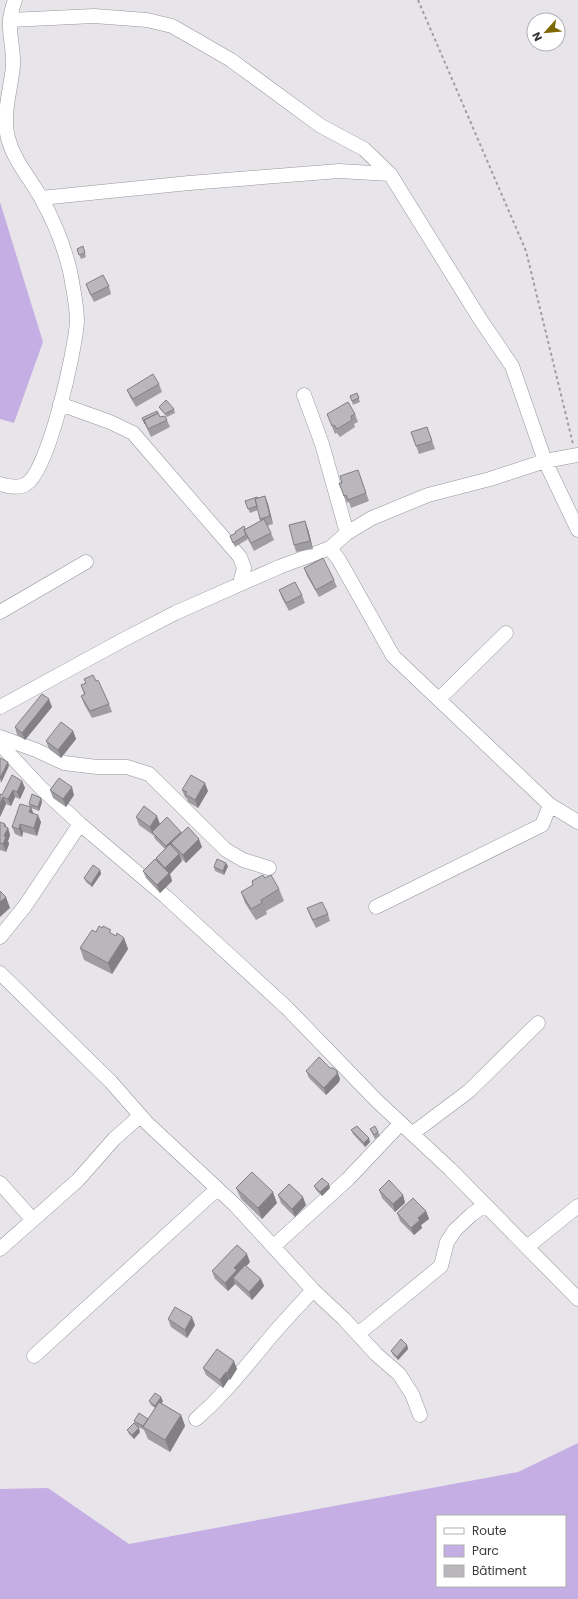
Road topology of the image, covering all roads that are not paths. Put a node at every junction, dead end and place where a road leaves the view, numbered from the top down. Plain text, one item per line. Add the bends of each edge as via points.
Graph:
1 (15, 0) edge
2 (10, 20) junction
3 (390, 174) junction
4 (41, 198) junction
5 (304, 395) dead end
6 (60, 404) junction
7 (577, 455) edge
8 (545, 460) junction
9 (0, 484) edge
10 (578, 530) edge
11 (347, 532) junction
12 (330, 548) junction
13 (86, 562) dead end
14 (240, 584) junction
15 (0, 612) edge
16 (506, 633) dead end
17 (439, 699) junction
18 (0, 707) edge
19 (0, 737) edge
20 (0, 744) edge
21 (550, 805) junction
22 (578, 822) edge
23 (80, 824) junction
24 (269, 868) dead end
25 (376, 907) dead end
26 (0, 936) edge
27 (0, 973) edge
28 (538, 1023) dead end
29 (140, 1116) junction
30 (401, 1123) junction
31 (413, 1133) junction
32 (0, 1183) edge
33 (217, 1189) junction
34 (485, 1205) junction
35 (578, 1206) edge
36 (33, 1220) junction
37 (274, 1246) junction
38 (527, 1247) junction
39 (0, 1249) edge
40 (313, 1290) junction
41 (578, 1299) edge
42 (358, 1334) junction
43 (34, 1356) dead end
44 (420, 1415) dead end
45 (196, 1419) dead end

1 - 2 street
2 - 3 street via 94,16 147,20 172,26 231,60 321,126 364,149
2 - 4 street via 13,65 7,103 8,136 16,159
3 - 4 street via 339,171
3 - 8 street via 512,366
4 - 6 street via 61,240 70,272 77,321
5 - 11 street via 322,444
6 - 9 street via 43,459 34,477 26,485 16,487
6 - 14 street via 133,433 240,556 244,568
7 - 8 street
8 - 10 street
8 - 11 street via 490,479 428,495 372,518
11 - 12 street
12 - 14 street via 319,550
12 - 17 street via 393,656
13 - 15 street
14 - 18 street via 128,637
16 - 17 street
17 - 21 street
19 - 24 street via 64,763 127,768 149,774 226,850 243,860
20 - 23 street via 41,788
21 - 22 street
21 - 25 street via 542,825
23 - 26 street via 25,906
23 - 30 street via 166,897 287,1008
27 - 29 street via 111,1082
28 - 31 street via 468,1091
29 - 33 street
29 - 36 street via 114,1139 78,1180
30 - 31 street
30 - 37 street via 348,1179
31 - 34 street
32 - 36 street
33 - 37 street
33 - 43 street
34 - 38 street
34 - 42 street via 455,1230 447,1242 441,1266
35 - 38 street
36 - 39 street
37 - 40 street
38 - 41 street
40 - 42 street
40 - 45 street via 217,1401
42 - 44 street via 399,1374 412,1394

